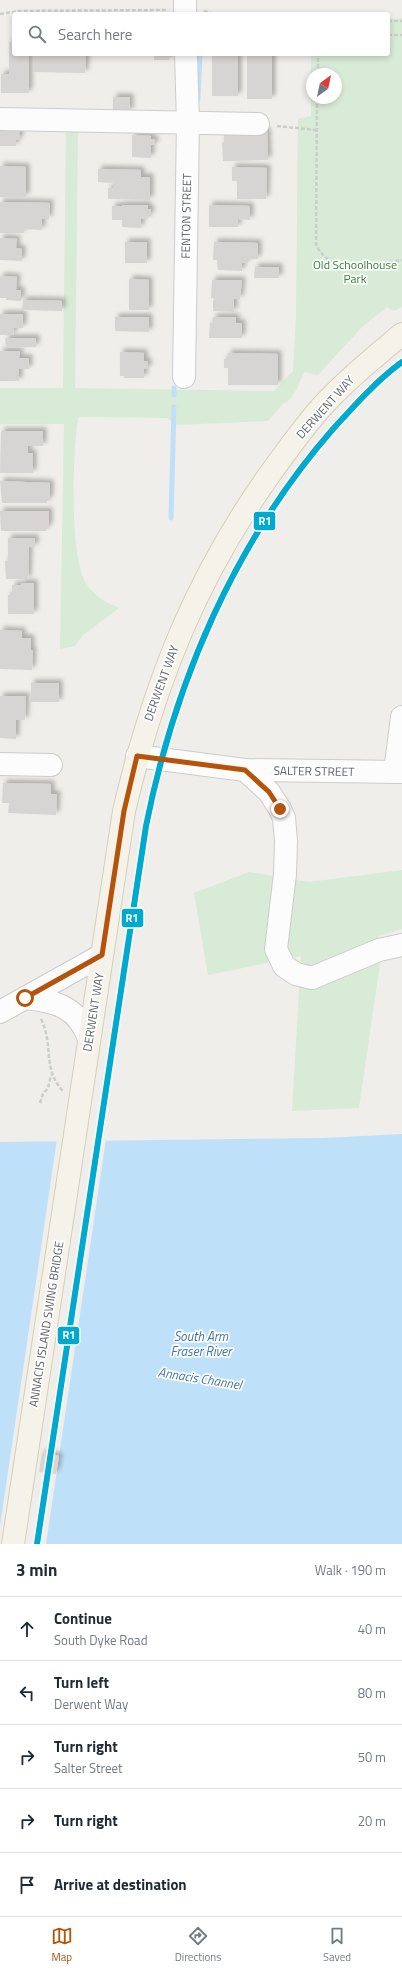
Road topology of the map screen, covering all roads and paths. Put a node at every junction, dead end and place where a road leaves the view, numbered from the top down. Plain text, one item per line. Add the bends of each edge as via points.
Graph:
1 (186, 8) edge
2 (12, 12) edge
3 (13, 12) edge
4 (205, 12) edge
5 (0, 14) edge
6 (390, 21) edge
7 (402, 21) edge
8 (390, 35) edge
9 (402, 35) edge
10 (186, 56) edge
11 (318, 56) edge
12 (318, 68) edge
13 (317, 104) edge
14 (0, 119) edge
15 (188, 122) junction
16 (258, 124) joint
17 (316, 130) junction
18 (402, 260) edge
19 (402, 334) edge
20 (184, 377) dead end
21 (402, 717) edge
22 (137, 756) junction
23 (0, 764) edge
24 (51, 765) dead end
25 (245, 770) junction
26 (399, 772) edge
27 (402, 945) edge
28 (102, 955) junction
29 (32, 1006) junction
30 (0, 1012) edge
31 (89, 1039) junction
32 (51, 1074) junction
33 (72, 1099) junction
34 (40, 1103) dead end
35 (13, 1544) edge

1 - 3 path
1 - 4 path
2 - 5 path
6 - 7 path
8 - 9 path
10 - 15 street, FENTON STREET
11 - 12 path
13 - 17 path
14 - 15 street
15 - 16 street
15 - 20 street, FENTON STREET
16 - 17 path
17 - 18 path via 316,244 320,252 338,264 361,265
19 - 22 main road, DERWENT WAY via 366,363 328,400 260,487 234,528 177,638 152,705
21 - 26 street
22 - 25 street, SALTER STREET
22 - 28 main road, DERWENT WAY via 124,811
23 - 24 street
25 - 26 street, SALTER STREET
25 - 27 street via 269,792 284,818 285,874 276,948 284,966 296,974 312,978 379,950
28 - 29 street
28 - 31 main road, DERWENT WAY
29 - 30 street
29 - 31 street via 57,1003 79,1018
29 - 32 path via 46,1028
31 - 33 main road, DERWENT WAY
32 - 33 path
32 - 34 path via 48,1088
33 - 35 main road, ANNACIS ISLAND SWING BRIDGE

